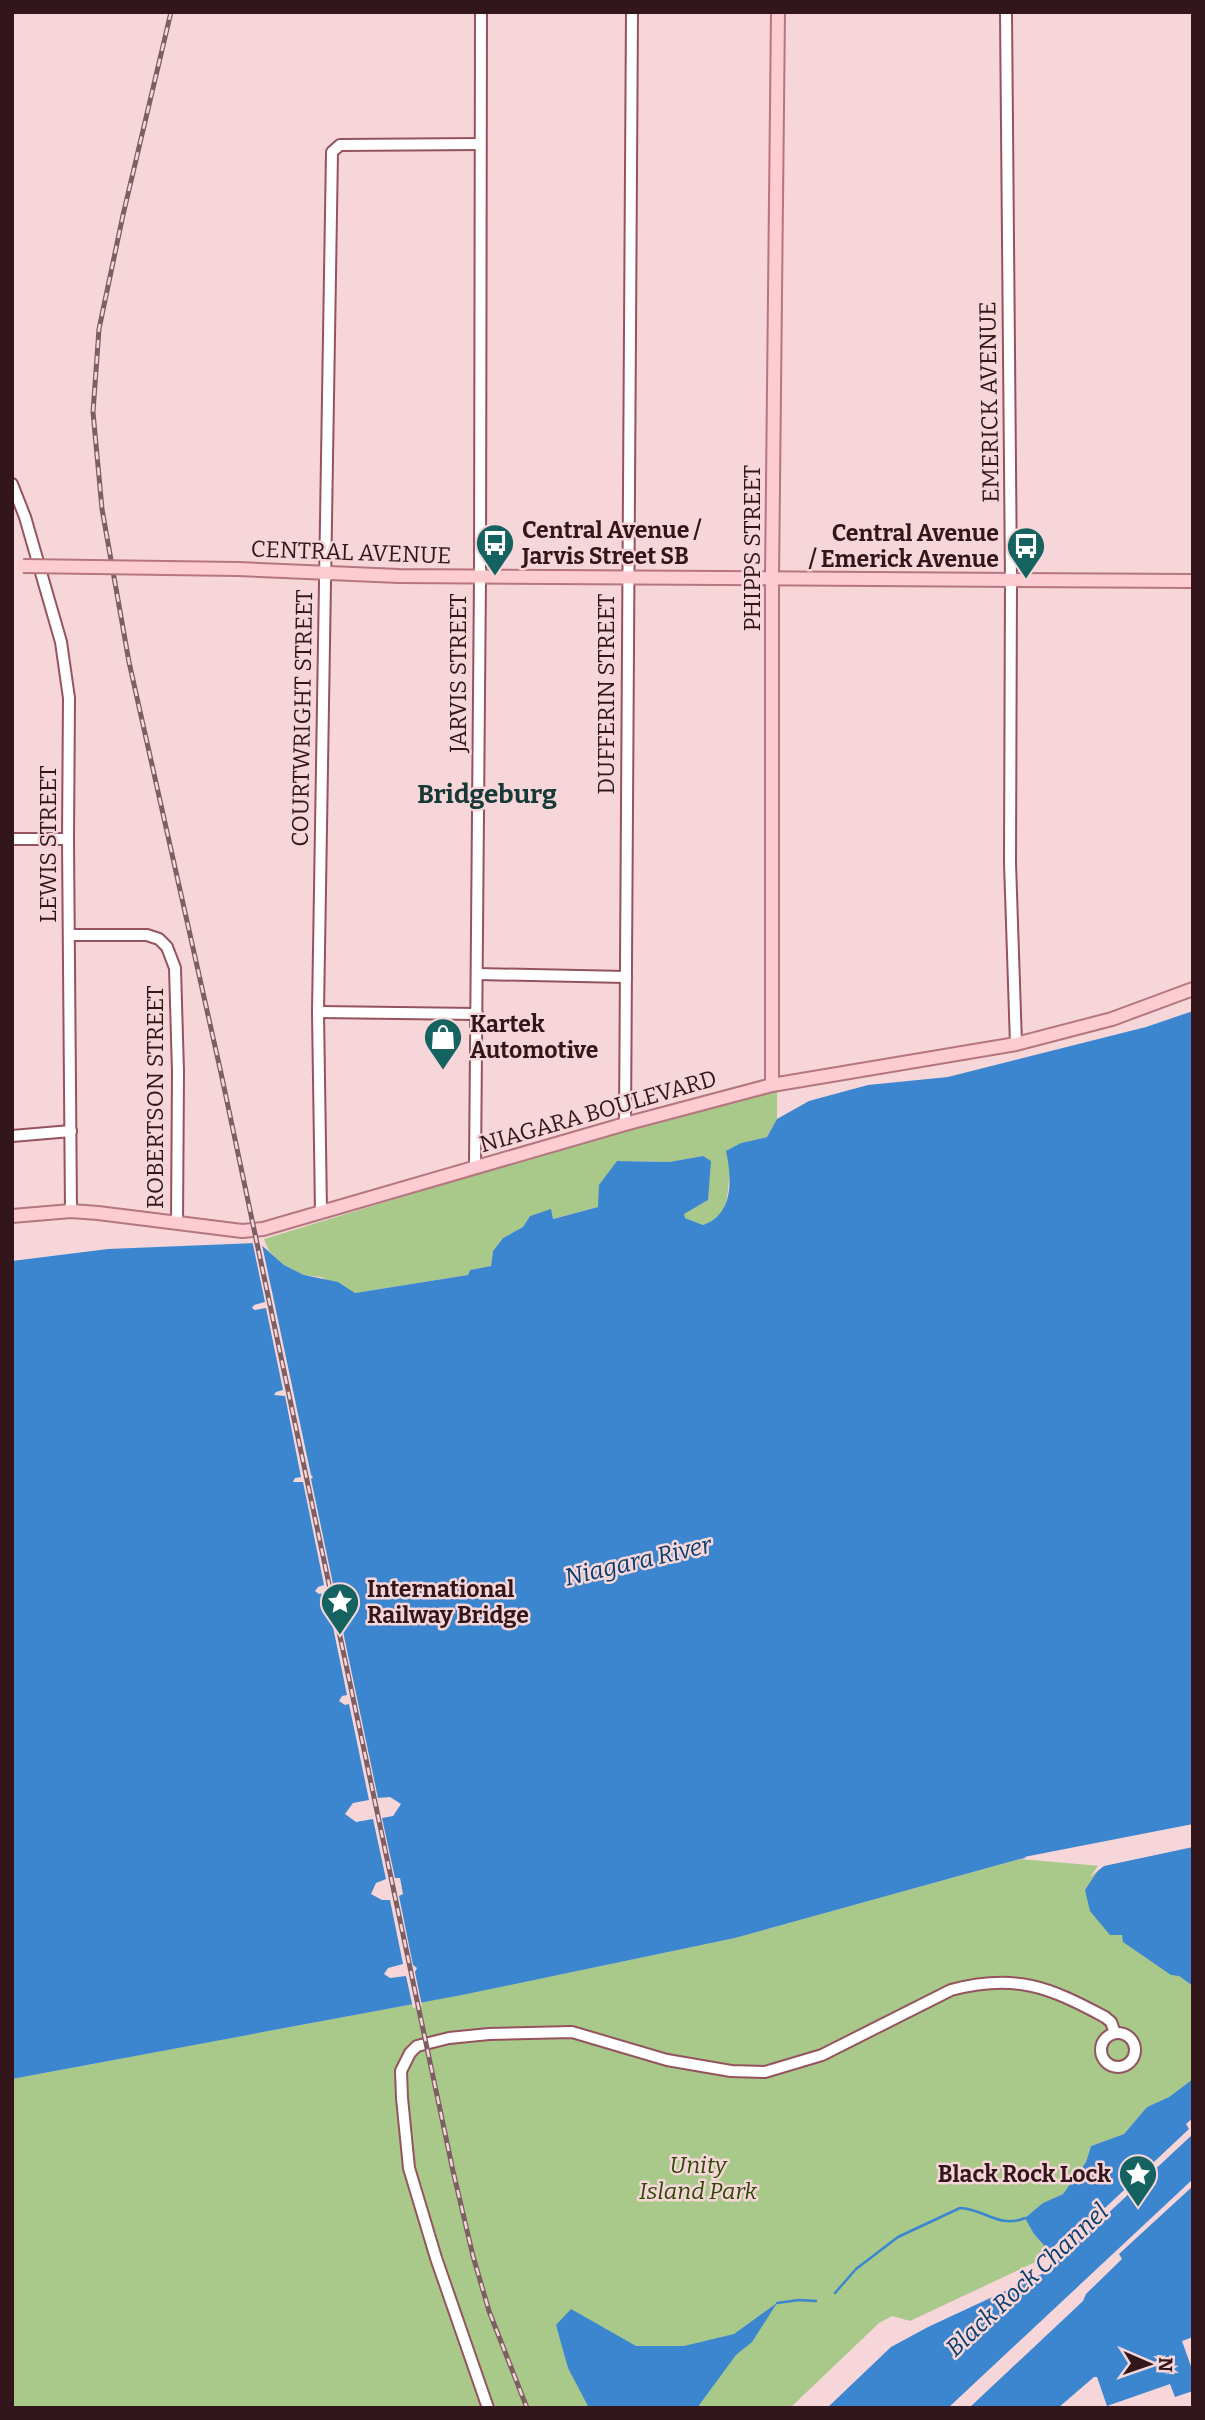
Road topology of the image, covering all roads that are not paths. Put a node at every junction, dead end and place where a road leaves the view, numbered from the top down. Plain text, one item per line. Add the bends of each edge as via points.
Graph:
1 (481, 12) edge
2 (632, 12) edge
3 (778, 12) edge
4 (1006, 12) edge
5 (480, 144) junction
6 (12, 484) edge
7 (18, 566) edge
8 (326, 573) junction
9 (480, 577) junction
10 (628, 578) junction
11 (772, 578) junction
12 (1012, 580) junction
13 (1193, 581) edge
14 (12, 839) edge
15 (68, 839) junction
16 (69, 935) junction
17 (478, 974) junction
18 (626, 976) junction
19 (1193, 989) edge
20 (318, 1012) junction
21 (477, 1014) junction
22 (1016, 1044) junction
23 (772, 1085) junction
24 (625, 1124) junction
25 (71, 1131) junction
26 (12, 1136) edge
27 (475, 1167) junction
28 (71, 1211) junction
29 (321, 1212) junction
30 (12, 1216) edge
31 (177, 1223) junction
32 (1115, 2034) dead end
33 (488, 2408) edge

1 - 5 street, JARVIS STREET
2 - 10 street, DUFFERIN STREET
3 - 11 main road, PHIPPS STREET
4 - 12 street, EMERICK AVENUE
5 - 8 street, COURTWRIGHT STREET via 340,145 332,152
5 - 9 street, JARVIS STREET
6 - 15 street, LEWIS STREET via 61,642 69,698
7 - 8 main road, CENTRAL AVENUE, bridge
8 - 9 main road, CENTRAL AVENUE
8 - 20 street, COURTWRIGHT STREET
9 - 10 main road, CENTRAL AVENUE
9 - 17 street, JARVIS STREET
10 - 11 main road, CENTRAL AVENUE
10 - 18 street, DUFFERIN STREET
11 - 12 main road, CENTRAL AVENUE
11 - 23 main road, PHIPPS STREET
12 - 13 main road, CENTRAL AVENUE
12 - 22 street, EMERICK AVENUE via 1010,863
14 - 15 street
15 - 16 street, LEWIS STREET
16 - 25 street, LEWIS STREET
16 - 31 street, ROBERTSON STREET via 147,935 167,947 175,968
17 - 18 street
17 - 21 street, JARVIS STREET
18 - 24 street, DUFFERIN STREET
19 - 22 main road, NIAGARA BOULEVARD via 1112,1019
20 - 21 street
20 - 29 street, COURTWRIGHT STREET
21 - 27 street, JARVIS STREET
22 - 23 main road, NIAGARA BOULEVARD
23 - 24 main road, NIAGARA BOULEVARD
24 - 27 main road, NIAGARA BOULEVARD
25 - 26 street
25 - 28 street, LEWIS STREET
27 - 29 main road, NIAGARA BOULEVARD
28 - 30 main road, NIAGARA BOULEVARD
28 - 31 main road, NIAGARA BOULEVARD
29 - 31 main road, NIAGARA BOULEVARD via 242,1231
32 - 33 street via 1105,2017 1062,1994 1039,1986 1001,1983 951,1990 822,2055 765,2072 667,2060 572,2032 489,2034 417,2046 401,2071 409,2168

